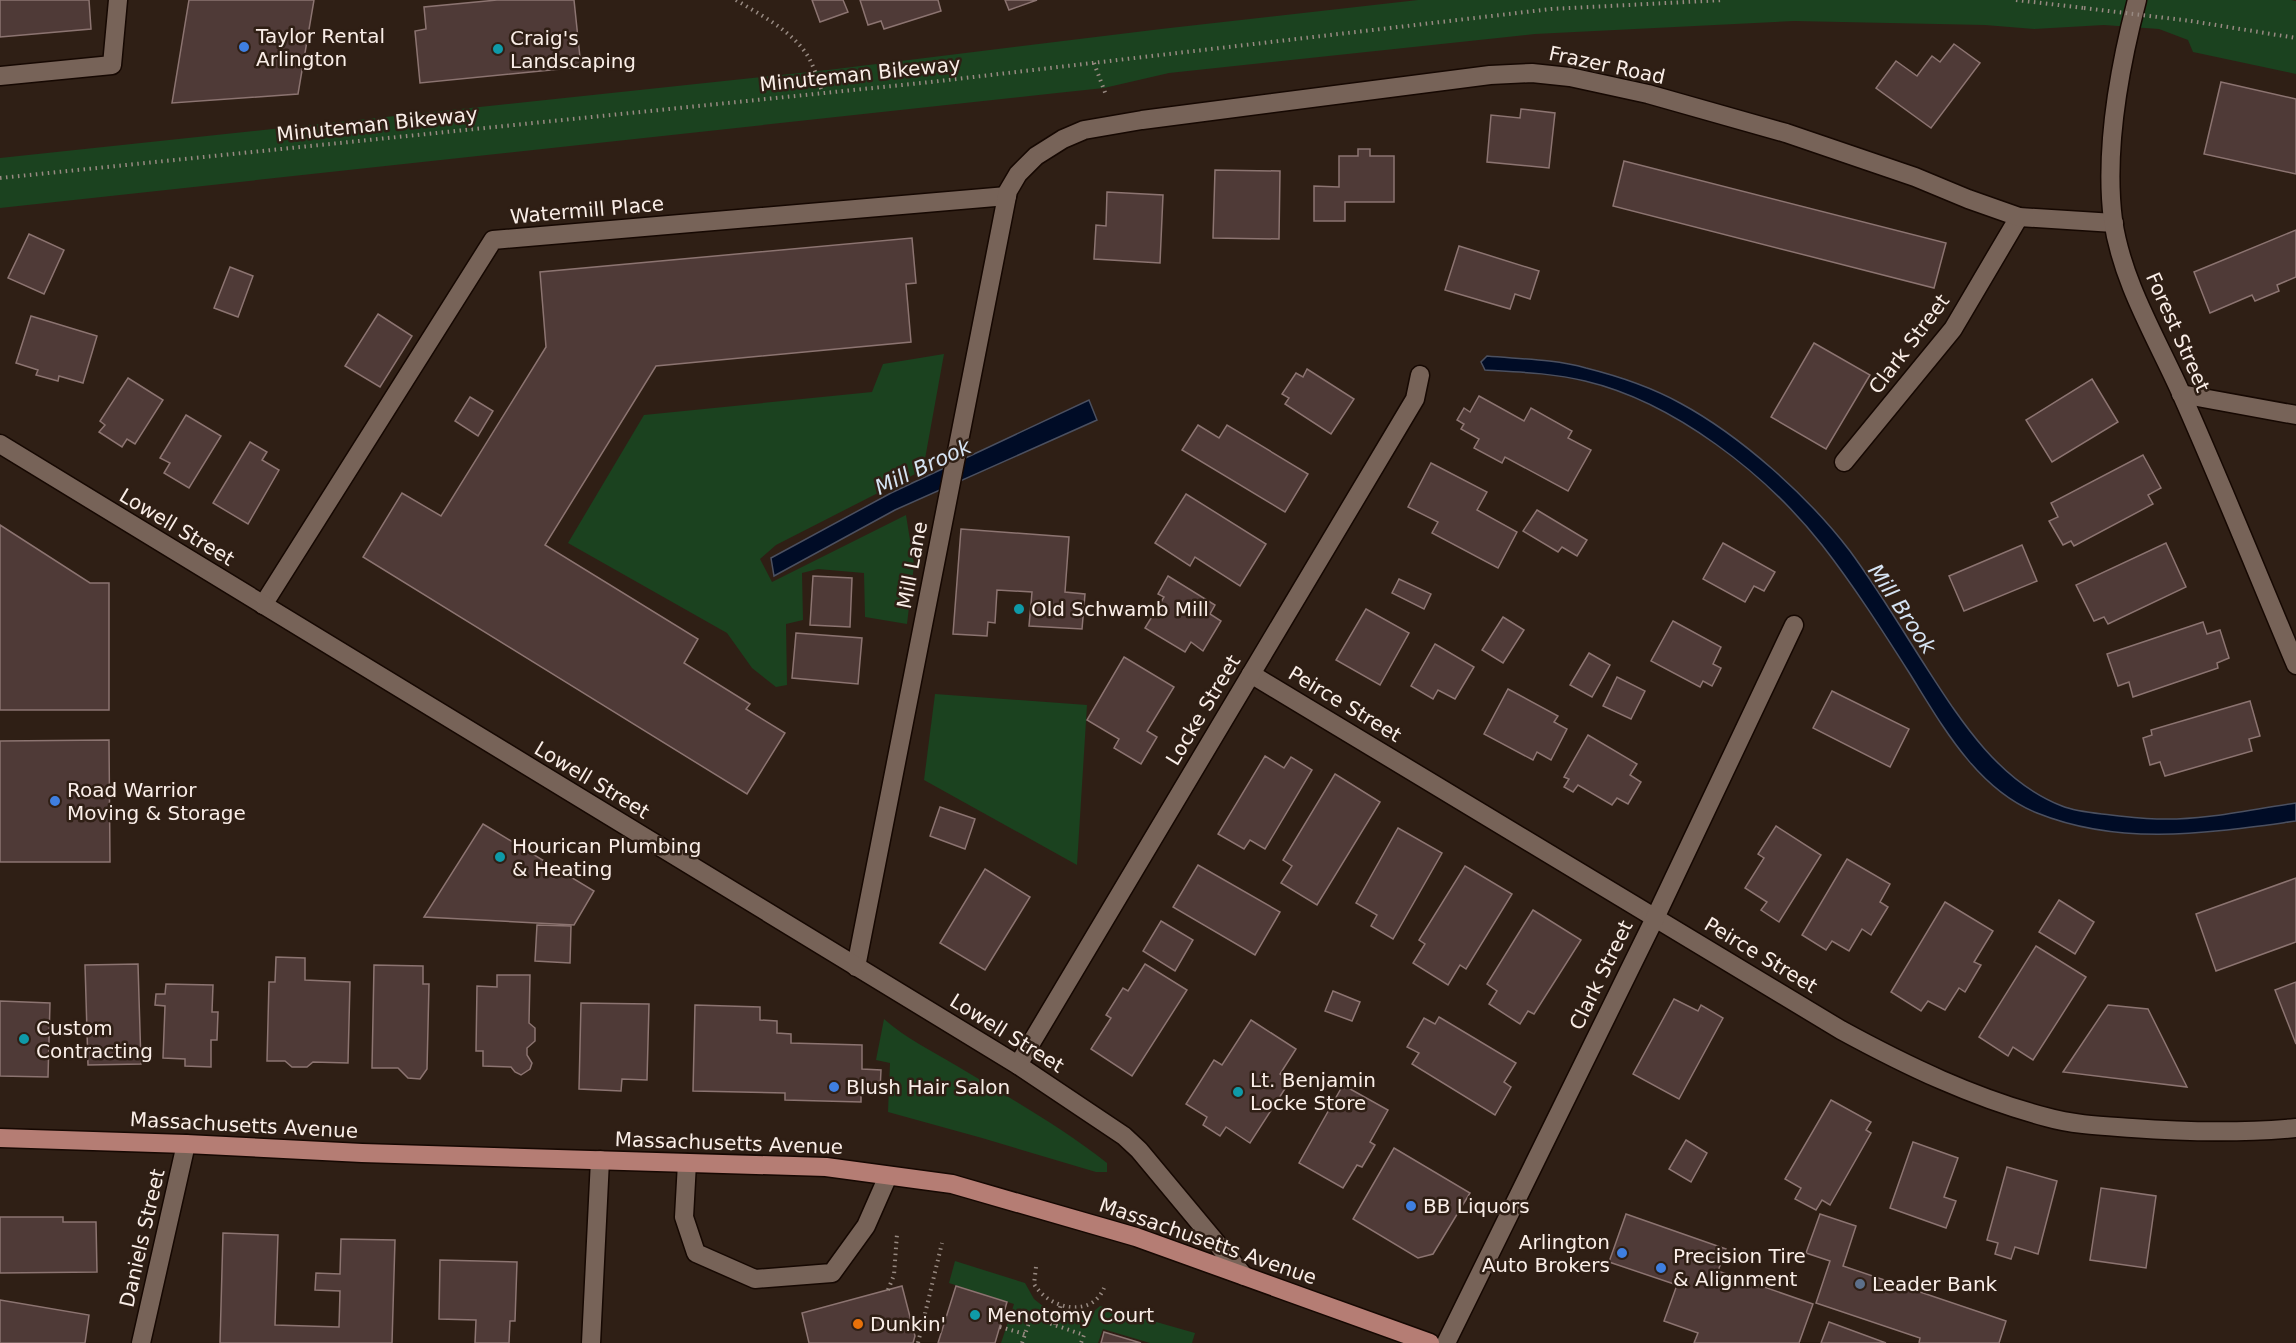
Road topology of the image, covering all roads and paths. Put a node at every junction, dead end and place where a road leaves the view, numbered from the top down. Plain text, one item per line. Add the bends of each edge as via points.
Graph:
1 (118, 0) edge
2 (736, 0) edge
3 (1724, 0) edge
4 (2016, 0) edge
5 (2137, 0) edge
6 (2296, 38) edge
7 (0, 76) edge
8 (823, 93) junction
9 (1018, 174) joint
10 (0, 178) edge
11 (1007, 196) junction
12 (2019, 217) junction
13 (2114, 223) junction
14 (1420, 375) dead end
15 (2181, 394) junction
16 (2296, 415) edge
17 (0, 444) edge
18 (1844, 462) dead end
19 (263, 605) junction
20 (1794, 625) dead end
21 (2296, 665) edge
22 (1251, 674) junction
23 (1654, 918) junction
24 (856, 967) junction
25 (1018, 1065) junction
26 (2296, 1128) edge
27 (0, 1138) edge
28 (186, 1144) junction
29 (600, 1160) junction
30 (687, 1163) junction
31 (888, 1176) junction
32 (898, 1230) dead end
33 (942, 1243) dead end
34 (1036, 1267) dead end
35 (1244, 1276) junction
36 (1104, 1288) dead end
37 (888, 1290) dead end
38 (1061, 1304) junction
39 (1054, 1325) junction
40 (1000, 1327) dead end
41 (1025, 1334) junction
42 (141, 1343) edge
43 (591, 1343) edge
44 (918, 1343) edge
45 (1023, 1343) edge
46 (1081, 1343) edge
47 (1430, 1343) edge
48 (1446, 1343) edge

1 - 7 street via 112,65
2 - 8 path via 798,44 809,58
3 - 8 path, Minuteman Bikeway via 1551,9
4 - 6 path, bridge
5 - 13 street, Forest Street via 2127,37 2115,118 2110,172
8 - 10 path, Minuteman Bikeway
9 - 11 street, Mill Lane
9 - 12 street, Frazer Road via 1049,147 1094,129 1490,75 1532,73 1648,94 1786,133
11 - 19 street, Watermill Place via 493,240
11 - 24 street, Mill Lane
12 - 13 street, Frazer Road
12 - 18 street, Clark Street via 1953,329
13 - 15 street, Forest Street via 2136,297
14 - 22 street, Locke Street via 1415,399
15 - 16 street
15 - 21 street, Forest Street
17 - 19 street, Lowell Street
19 - 24 street, Lowell Street
20 - 23 street, Clark Street
22 - 23 street, Peirce Street
22 - 25 street, Locke Street
23 - 26 street, Peirce Street via 1896,1060 1994,1102 2048,1118 2100,1126 2176,1131
23 - 48 street, Clark Street
24 - 25 street, Lowell Street
25 - 35 street, Lowell Street via 1139,1150
27 - 28 main road, Massachusetts Avenue
28 - 29 main road, Massachusetts Avenue
28 - 42 street, Daniels Street
29 - 30 main road, Massachusetts Avenue
29 - 43 street
30 - 31 main road, Massachusetts Avenue via 826,1167
30 - 31 street via 684,1217 696,1253 754,1279 832,1273 866,1226
31 - 35 main road, Massachusetts Avenue via 952,1184 1136,1237
32 - 37 path via 894,1275
33 - 44 path
34 - 38 path via 1034,1284 1038,1291
35 - 47 main road, Massachusetts Avenue
36 - 38 path via 1087,1306
38 - 39 path
39 - 41 path via 1031,1317
39 - 46 path via 1084,1335
40 - 41 path
41 - 45 path

